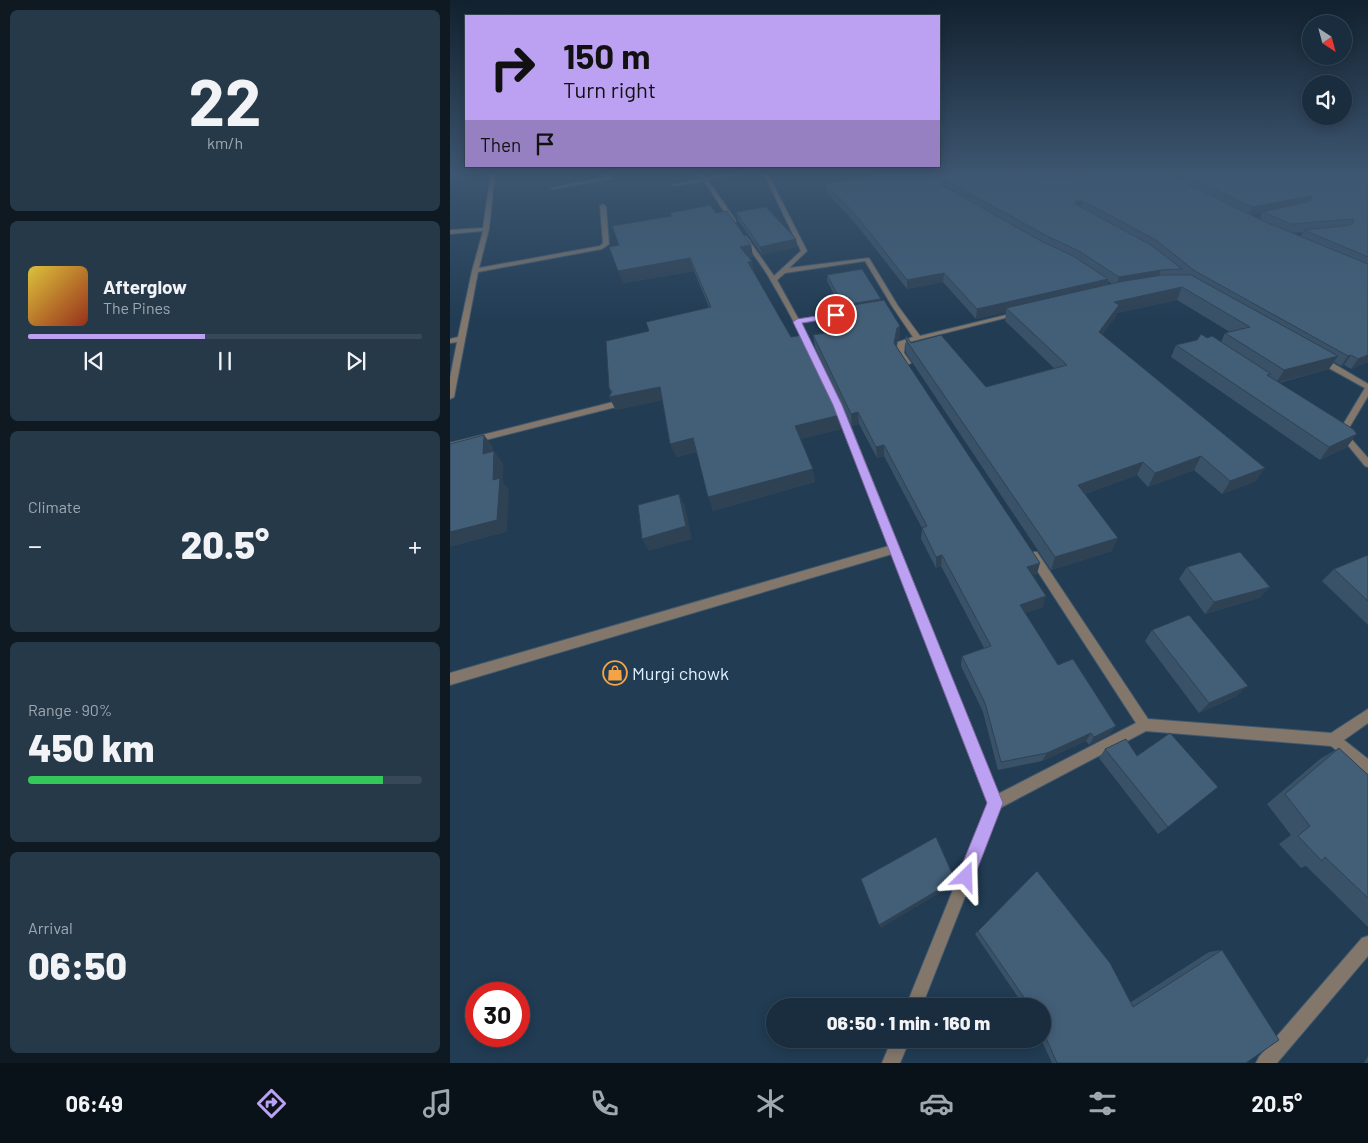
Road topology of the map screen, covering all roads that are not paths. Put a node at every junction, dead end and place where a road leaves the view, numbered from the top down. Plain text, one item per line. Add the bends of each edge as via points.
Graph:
1 (487, 222) edge
2 (604, 222) edge
3 (733, 222) edge
4 (789, 222) edge
5 (736, 226) edge
6 (486, 230) junction
7 (450, 232) edge
8 (742, 233) edge
9 (475, 271) junction
10 (784, 271) junction
11 (774, 280) junction
12 (895, 306) junction
13 (885, 308) edge
14 (1030, 311) edge
15 (856, 312) edge
16 (797, 322) junction
17 (917, 338) junction
18 (462, 339) junction
19 (450, 341) edge
20 (1316, 358) edge
21 (910, 368) edge
22 (1368, 388) edge
23 (450, 397) edge
24 (612, 405) edge
25 (1334, 428) edge
26 (1342, 433) junction
27 (450, 446) edge
28 (1368, 464) edge
29 (1027, 545) edge
30 (894, 549) junction
31 (450, 679) edge
32 (1368, 715) edge
33 (1145, 725) junction
34 (1333, 740) junction
35 (1368, 767) edge
36 (995, 803) junction
37 (1368, 944) edge
38 (917, 998) edge
39 (897, 1048) edge
40 (891, 1063) edge
41 (1265, 1063) edge

1 - 6 street
2 - 9 street via 606,244 602,247
3 - 5 street
4 - 10 street via 804,251
6 - 7 street
6 - 9 street
8 - 11 street
9 - 18 street
10 - 11 street
10 - 12 street via 867,259
11 - 16 street
12 - 13 street
12 - 17 street
14 - 17 street
15 - 16 street
16 - 30 street via 838,405
17 - 21 street via 902,342 900,353
18 - 19 street
18 - 23 street
20 - 22 street
22 - 26 street
24 - 27 street
25 - 26 street
26 - 28 street
29 - 33 street
30 - 31 street
30 - 36 street
32 - 34 street
33 - 34 street
33 - 36 street
34 - 35 street
36 - 38 street
37 - 41 street
39 - 40 street

